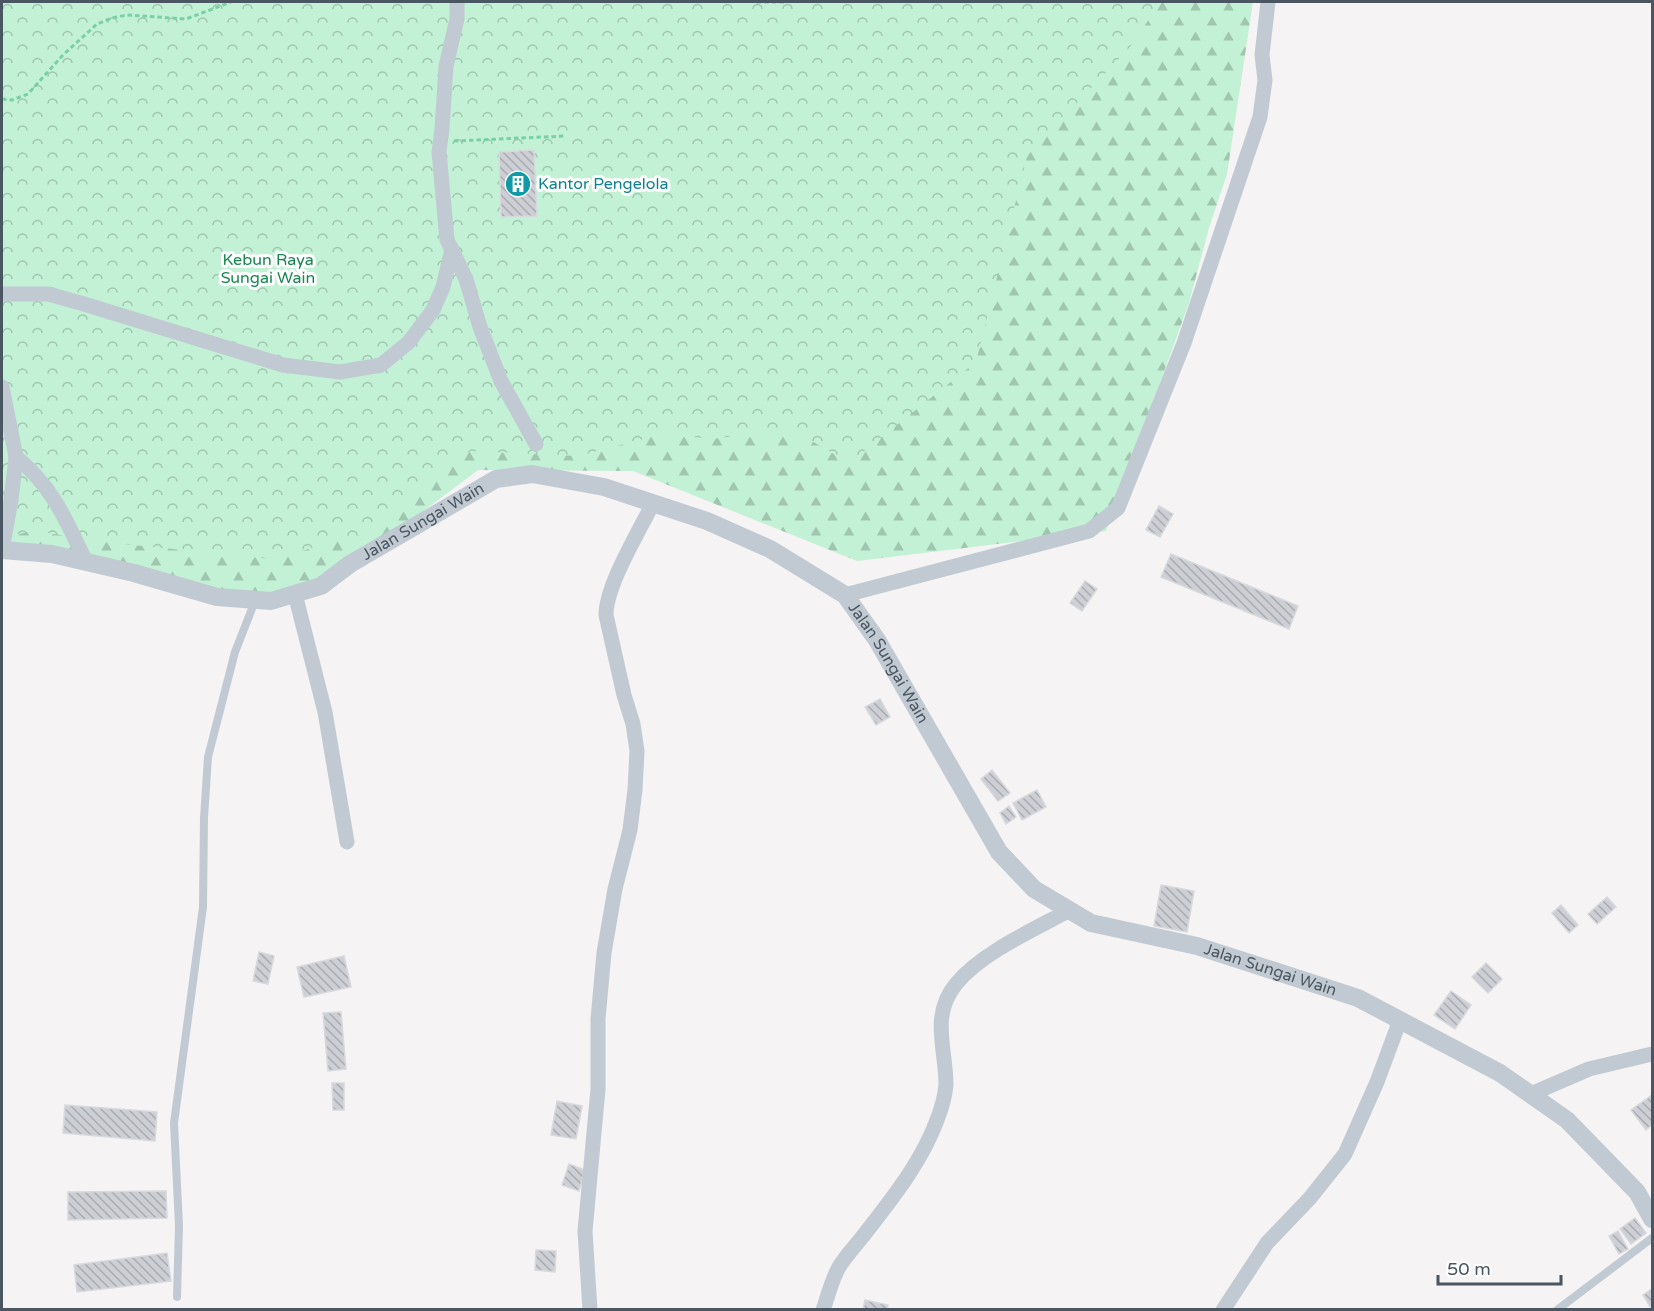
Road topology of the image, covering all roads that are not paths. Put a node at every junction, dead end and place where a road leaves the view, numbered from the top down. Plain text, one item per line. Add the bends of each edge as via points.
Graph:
1 (457, 2) edge
2 (1268, 2) edge
3 (452, 249) junction
4 (2, 294) edge
5 (2, 387) edge
6 (536, 444) dead end
7 (16, 457) junction
8 (653, 503) junction
9 (2, 550) edge
10 (86, 562) junction
11 (295, 594) junction
12 (845, 595) junction
13 (256, 600) junction
14 (347, 842) dead end
15 (1070, 910) junction
16 (1400, 1020) junction
17 (1653, 1054) edge
18 (1531, 1095) junction
19 (1653, 1219) edge
20 (1653, 1238) edge
21 (177, 1297) dead end
22 (590, 1310) edge
23 (823, 1310) edge
24 (1223, 1310) edge
25 (1557, 1310) edge

1 - 3 street via 446,66 439,152 447,240
2 - 12 street via 1260,117 1184,343 1118,508 1089,531
3 - 4 street via 434,310 409,342 381,365 340,372 283,365 48,294
3 - 6 street via 501,381
5 - 7 street
7 - 9 street
7 - 10 street via 33,471 60,506
8 - 11 street, Jalan Sungai Wain via 604,487 532,474 496,479 350,564 321,586
8 - 12 street, Jalan Sungai Wain via 707,520 770,549
8 - 22 street via 611,588 606,607 637,751 630,830 606,942 598,1019 598,1089 585,1231
9 - 10 street, Jalan Sungai Wain via 52,554
10 - 13 street, Jalan Sungai Wain via 217,597
11 - 13 street, Jalan Sungai Wain via 271,601
11 - 14 street via 325,712
12 - 15 street, Jalan Sungai Wain via 877,640 999,852 1034,889
13 - 21 lane via 235,651 208,757 203,907 174,1124 179,1226
15 - 16 street, Jalan Sungai Wain via 1091,923 1197,946 1358,998
15 - 23 street via 971,969 947,997 940,1033 946,1086 938,1119 898,1191 839,1268
16 - 18 street, Jalan Sungai Wain via 1500,1073
16 - 24 street via 1345,1154 1267,1243
17 - 18 street via 1589,1069
18 - 19 street, Jalan Sungai Wain via 1567,1120 1637,1192
20 - 25 lane

